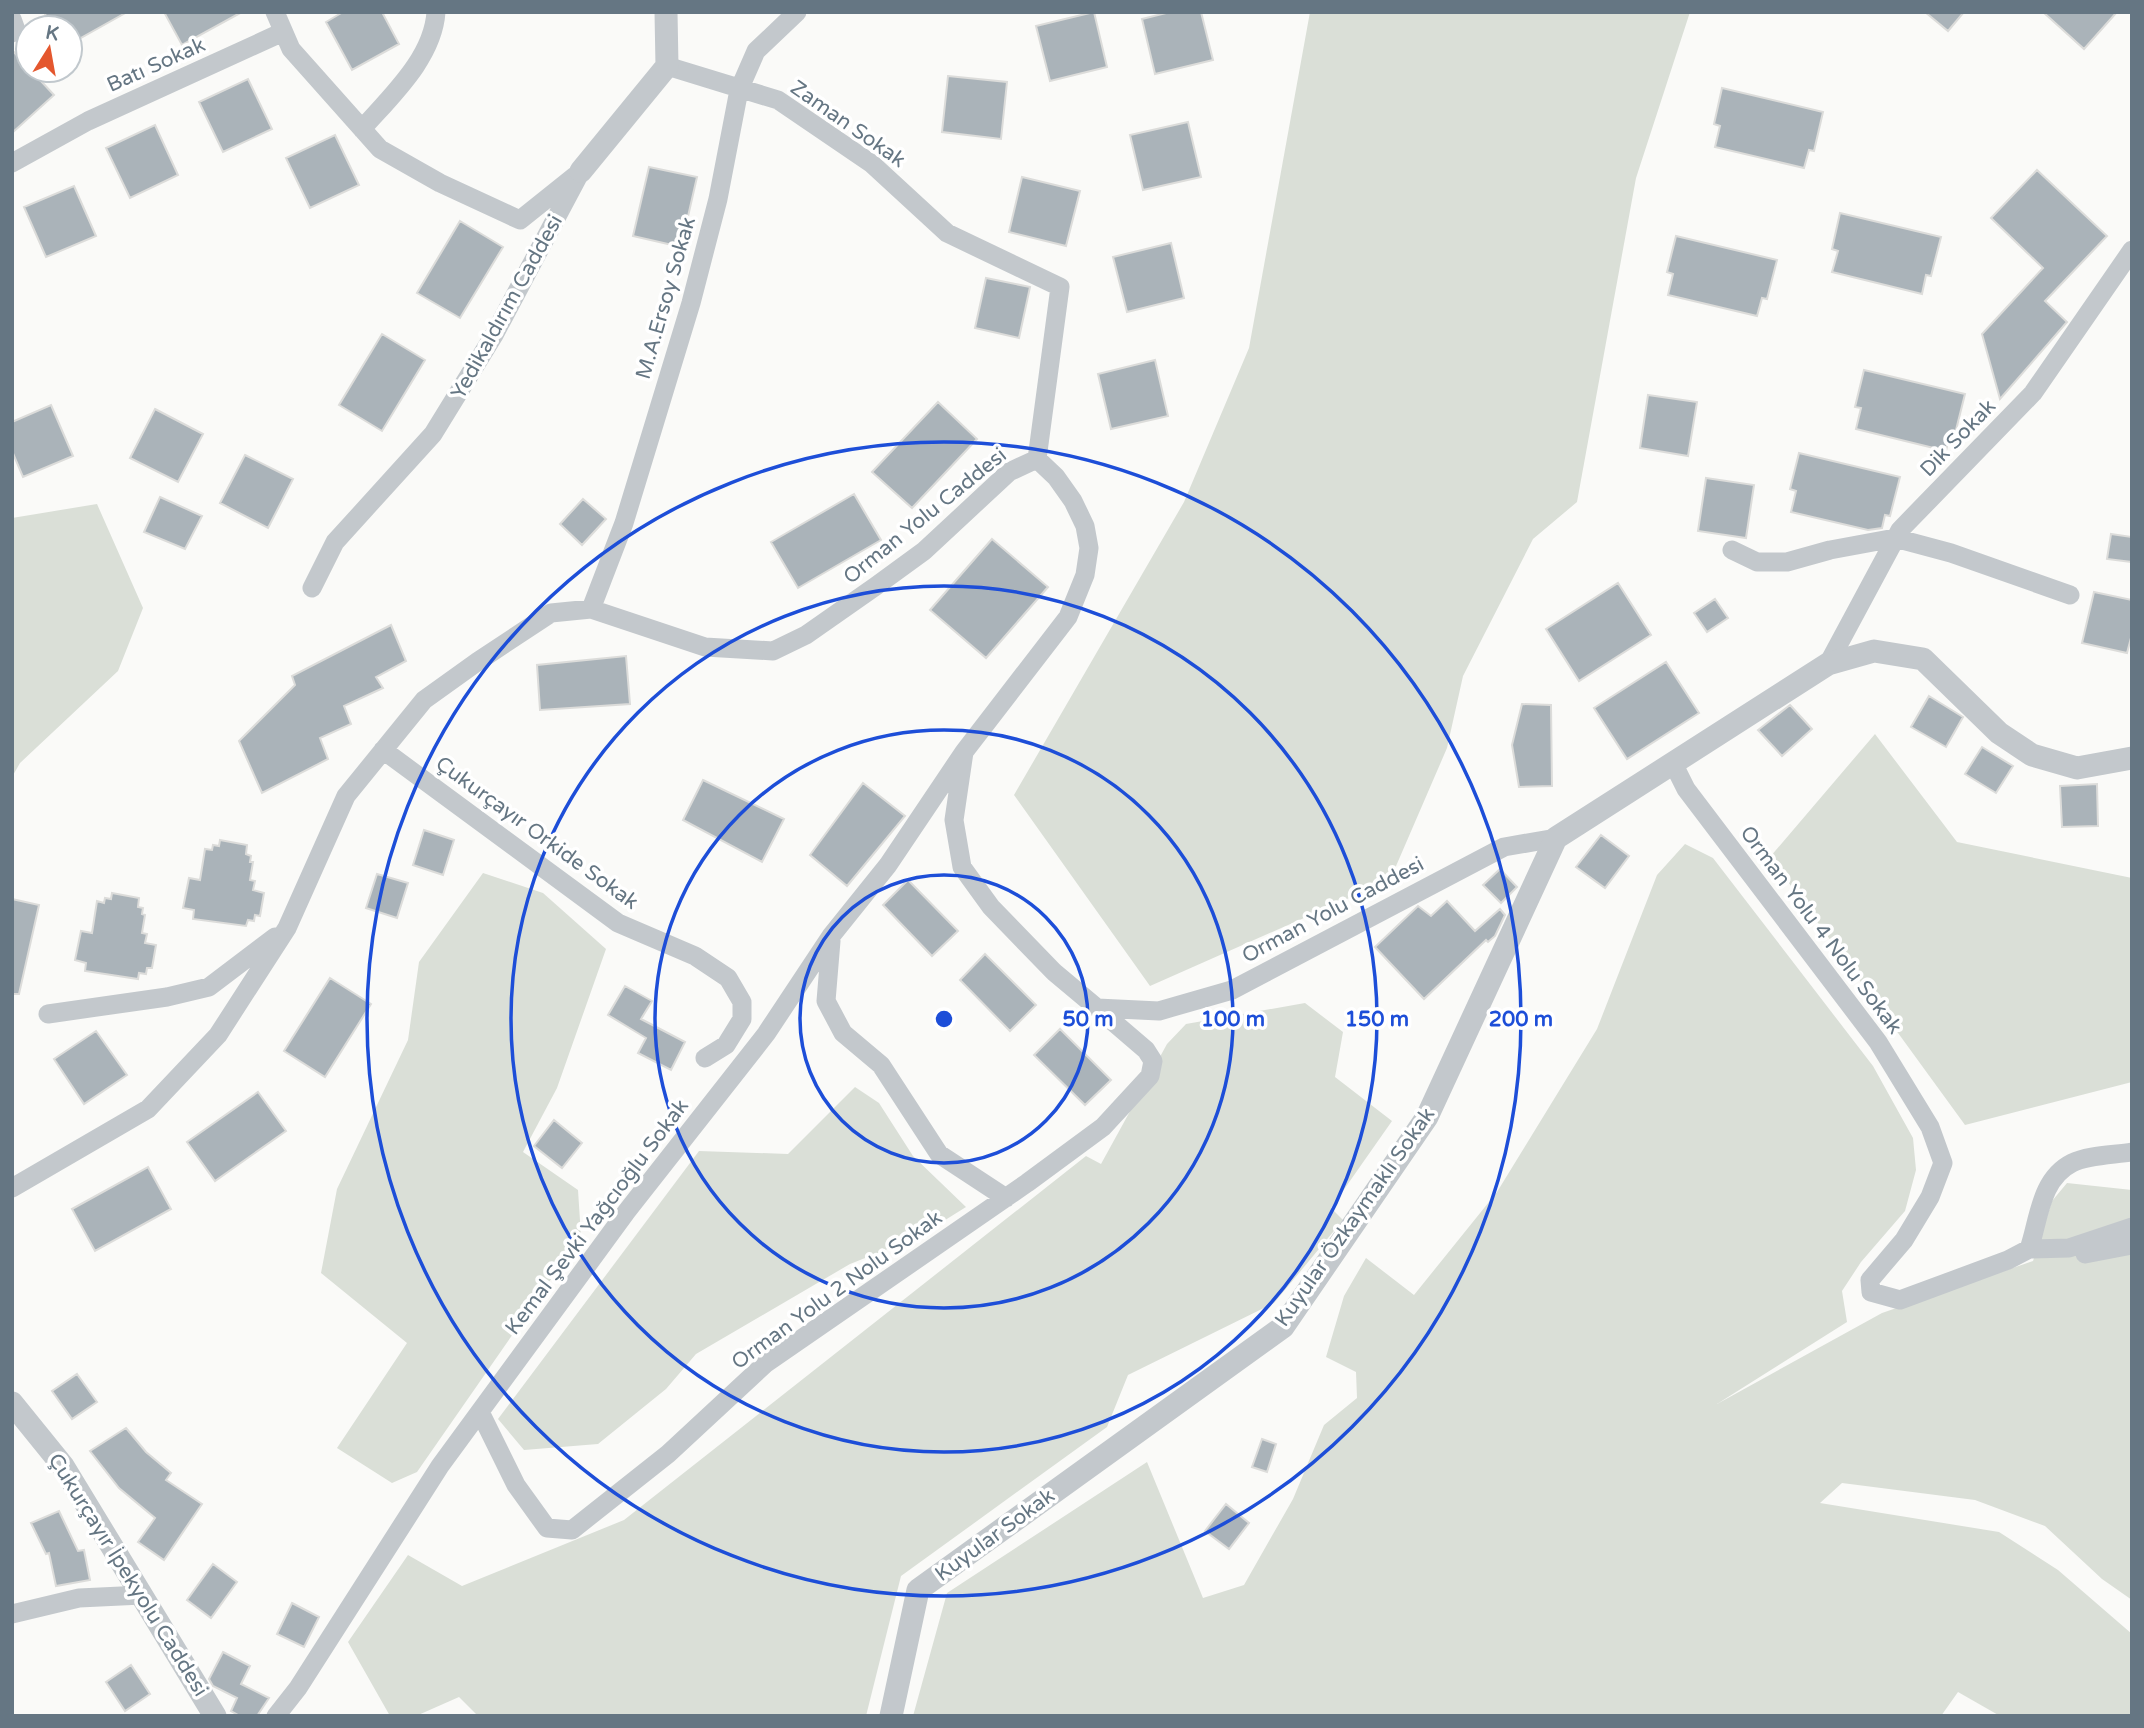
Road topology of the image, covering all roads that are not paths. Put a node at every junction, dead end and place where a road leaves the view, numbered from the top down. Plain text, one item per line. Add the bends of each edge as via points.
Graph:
1 (275, 12) edge
2 (436, 12) edge
3 (666, 12) edge
4 (797, 12) edge
5 (12, 19) edge
6 (284, 32) junction
7 (12, 33) edge
8 (667, 66) junction
9 (739, 90) junction
10 (362, 129) junction
11 (12, 163) edge
12 (581, 171) junction
13 (2132, 250) edge
14 (1037, 459) junction
15 (1895, 538) junction
16 (1732, 550) dead end
17 (312, 588) dead end
18 (2070, 595) dead end
19 (591, 609) junction
20 (1828, 664) junction
21 (383, 750) junction
22 (964, 752) junction
23 (2132, 758) edge
24 (1673, 763) junction
25 (1556, 838) junction
26 (287, 928) junction
27 (831, 936) junction
28 (1097, 1008) junction
29 (48, 1014) dead end
30 (705, 1058) dead end
31 (2132, 1152) edge
32 (12, 1188) edge
33 (1006, 1198) junction
34 (2132, 1227) edge
35 (2132, 1245) edge
36 (2029, 1249) junction
37 (12, 1403) edge
38 (1177, 1404) joint
39 (480, 1412) junction
40 (142, 1595) junction
41 (12, 1615) edge
42 (215, 1716) edge
43 (276, 1716) edge
44 (891, 1716) edge

1 - 6 street
2 - 10 street via 436,27 422,56
3 - 8 street
4 - 9 street, M.A.Ersoy Sokak via 756,51
5 - 7 street via 16,30
6 - 10 street via 291,49
6 - 11 street, Batı Sokak via 88,121
8 - 9 street, Zaman Sokak
8 - 12 street, Yedikaldırım Caddesi
9 - 14 street, Zaman Sokak via 778,100 842,143 872,164 947,233 1060,287
9 - 19 street, M.A.Ersoy Sokak via 691,303 624,523
10 - 12 street via 380,149 520,220
12 - 17 street, Yedikaldırım Caddesi via 494,335 433,434 335,542
13 - 15 street, Dik Sokak via 2033,393
14 - 19 street, Orman Yolu Caddesi via 1009,472 924,551 876,586 806,635 773,650 705,647
14 - 22 street, Orman Yolu Caddesi via 1068,493 1085,526 1089,548 1085,575 1068,617
15 - 16 street via 1787,562 1757,562
15 - 18 street
15 - 20 street, Dik Sokak
19 - 21 street, Orman Yolu Caddesi via 551,613 477,662 424,700
20 - 23 street via 1874,651 1923,659 1999,733 2032,755 2077,768
20 - 24 street
21 - 26 street, Orman Yolu Caddesi via 346,796
21 - 30 street, Çukurçayır Orkide Sokak via 618,923 695,956 728,978 742,1002 742,1019 726,1045
22 - 27 street, Kemal Şevki Yağcıoğlu Sokak via 888,865
22 - 28 street, Orman Yolu Caddesi via 954,820 962,867 991,907 1054,972
24 - 25 street
24 - 36 street, Orman Yolu 4 Nolu Sokak via 1686,789 1878,1042 1930,1127 1943,1163 1930,1198 1870,1280 1871,1292 1900,1300
25 - 28 street, Orman Yolu Caddesi via 1504,847 1232,990 1159,1011
25 - 38 street, Kuyular Özkaymaklı Sokak via 1427,1117 1283,1327
26 - 29 street via 209,987
26 - 32 street, Orman Yolu Caddesi via 218,1035 148,1109
27 - 33 street via 826,1001 843,1033 881,1065 939,1154
27 - 39 street, Kemal Şevki Yağcıoğlu Sokak via 766,1034 627,1211
28 - 33 street, Orman Yolu 2 Nolu Sokak via 1146,1050 1153,1061 1150,1076 1103,1127
31 - 36 street via 2072,1163 2052,1180
33 - 39 street, Orman Yolu 2 Nolu Sokak via 765,1364 668,1454 572,1530 547,1528 516,1485
34 - 36 street via 2068,1248
35 - 36 street via 2060,1259
37 - 40 street, Çukurçayır İpekyolu Caddesi via 63,1466
38 - 44 street, Kuyular Sokak via 918,1590
39 - 43 street, Kemal Şevki Yağcıoğlu Sokak
40 - 41 street via 79,1598
40 - 42 street, Çukurçayır İpekyolu Caddesi

